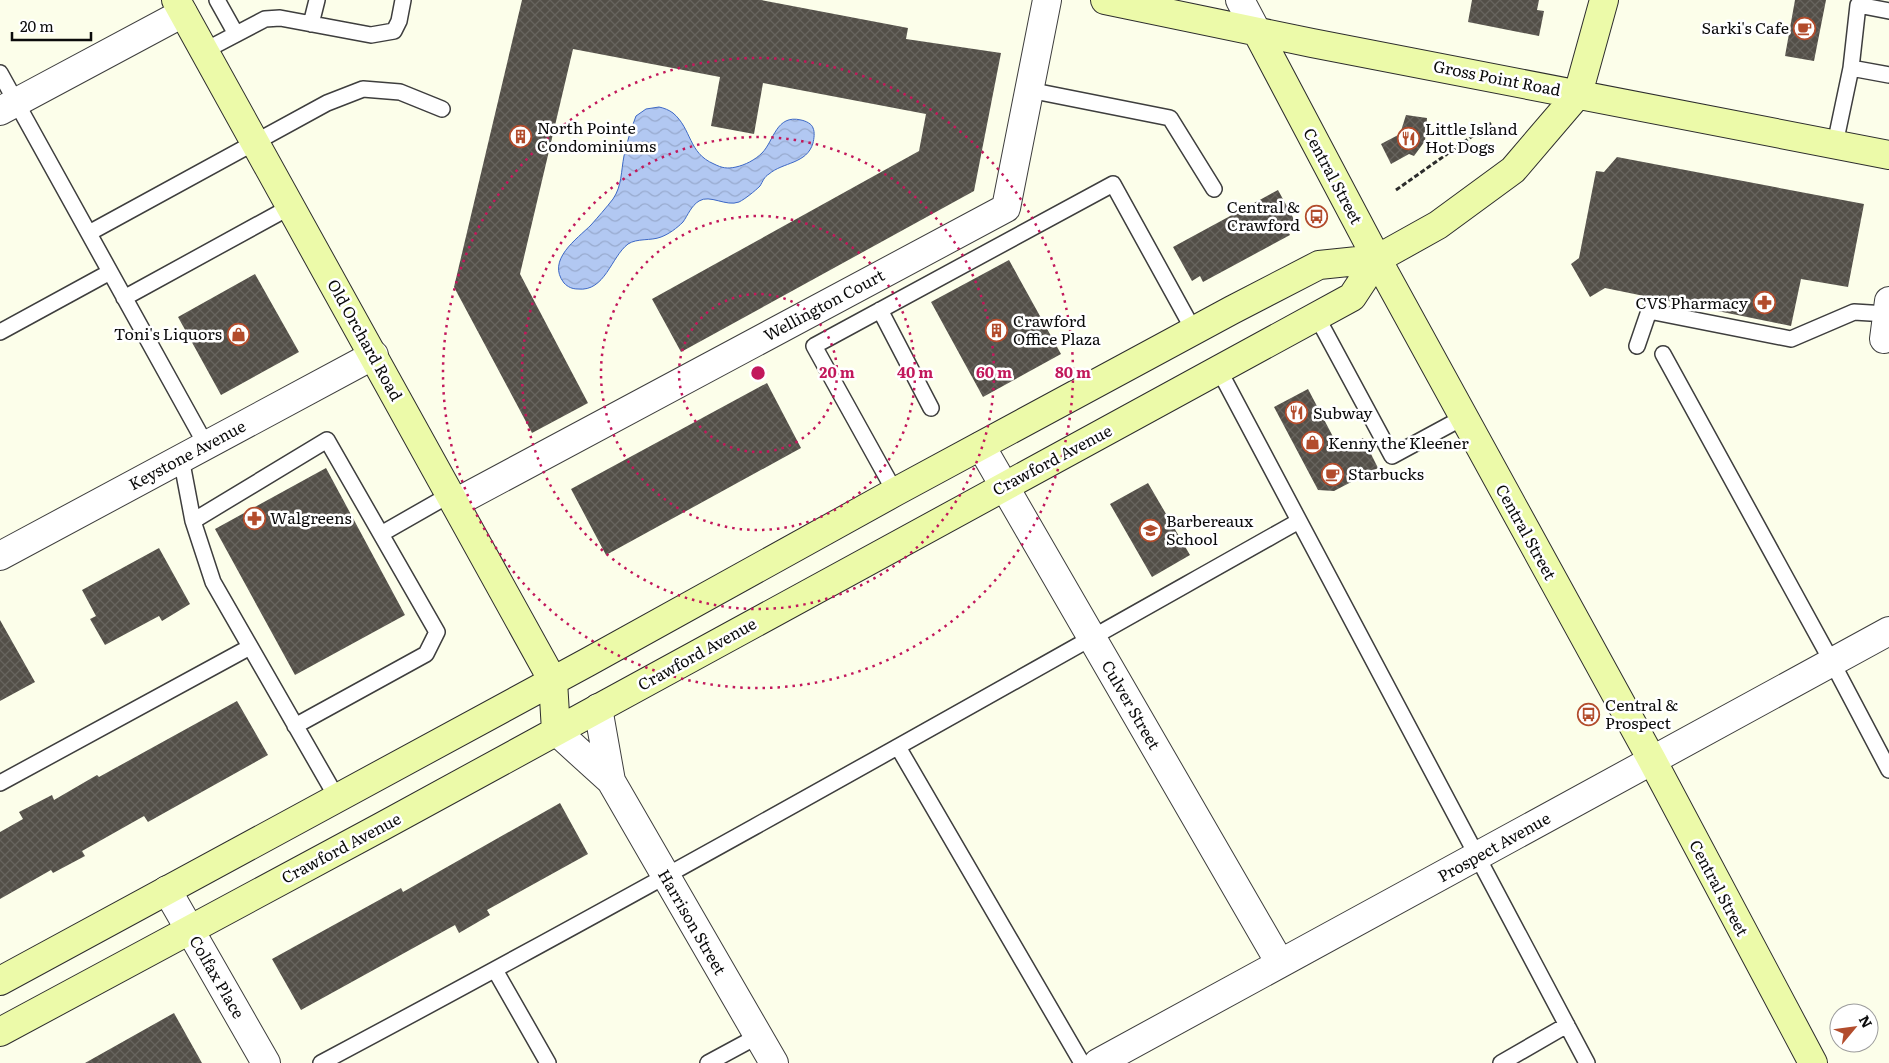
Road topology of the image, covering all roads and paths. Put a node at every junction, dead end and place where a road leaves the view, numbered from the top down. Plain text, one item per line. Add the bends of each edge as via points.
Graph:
1 (217, 0) edge
2 (317, 0) edge
3 (403, 0) edge
4 (1047, 0) edge
5 (1105, 0) edge
6 (1240, 0) edge
7 (1604, 0) edge
8 (1858, 2) edge
9 (179, 6) edge
10 (1889, 11) edge
11 (312, 24) junction
12 (1257, 32) junction
13 (236, 34) junction
14 (204, 51) junction
15 (1851, 68) junction
16 (0, 73) edge
17 (1889, 75) edge
18 (1029, 90) junction
19 (1578, 94) junction
20 (8, 107) edge
21 (442, 109) dead end
22 (1491, 123) dead end
23 (255, 143) junction
24 (1835, 144) junction
25 (1889, 154) edge
26 (1214, 189) dead end
27 (1396, 190) dead end
28 (290, 206) junction
29 (89, 233) junction
30 (1377, 258) junction
31 (110, 272) junction
32 (124, 298) junction
33 (880, 310) junction
34 (1317, 316) junction
35 (1887, 318) edge
36 (1194, 331) junction
37 (0, 332) edge
38 (1637, 346) dead end
39 (1662, 354) dead end
40 (374, 355) junction
41 (1219, 370) junction
42 (931, 408) dead end
43 (1464, 417) junction
44 (206, 445) junction
45 (981, 446) junction
46 (181, 458) junction
47 (1004, 486) junction
48 (895, 492) junction
49 (453, 498) junction
50 (192, 521) junction
51 (1299, 522) junction
52 (381, 534) junction
53 (0, 556) edge
54 (1889, 631) edge
55 (1092, 638) junction
56 (250, 647) junction
57 (1832, 662) junction
58 (553, 681) junction
59 (598, 708) junction
60 (295, 726) junction
61 (556, 731) junction
62 (898, 747) junction
63 (1652, 760) junction
64 (1889, 770) edge
65 (611, 780) junction
66 (0, 783) edge
67 (337, 798) junction
68 (1477, 856) junction
69 (666, 876) junction
70 (168, 890) junction
71 (190, 930) junction
72 (1280, 964) junction
73 (495, 970) junction
74 (0, 981) edge
75 (1567, 1025) junction
76 (0, 1032) edge
77 (758, 1036) junction
78 (266, 1063) edge
79 (321, 1063) edge
80 (548, 1063) edge
81 (708, 1063) edge
82 (774, 1063) edge
83 (1082, 1063) edge
84 (1098, 1063) edge
85 (1501, 1063) edge
86 (1587, 1063) edge
87 (1813, 1063) edge

1 - 13 lane
2 - 11 lane
3 - 11 lane via 394,30 382,34 371,35
4 - 18 street, Wellington Court
5 - 12 main road, Gross Point Road
6 - 12 street, Central Street
7 - 19 main road, Crawford Avenue
8 - 10 lane
8 - 15 lane
9 - 14 main road, Old Orchard Road
9 - 20 street
11 - 13 lane via 280,18 265,19
12 - 19 main road, Gross Point Road
12 - 30 main road, Central Street
13 - 14 lane
14 - 23 main road, Old Orchard Road
15 - 17 lane
15 - 24 lane
16 - 20 lane
18 - 26 lane via 1170,118
18 - 49 street, Wellington Court via 1006,208
19 - 24 main road, Gross Point Road
19 - 30 main road, Crawford Avenue via 1513,170 1438,225
20 - 29 lane
21 - 23 lane via 400,92 363,89 327,103
22 - 27 path
23 - 28 main road, Old Orchard Road
23 - 29 lane
24 - 25 main road, Gross Point Road
28 - 32 lane
28 - 40 main road, Old Orchard Road
29 - 31 lane
30 - 34 main road, Crawford Avenue via 1352,298
30 - 36 main road, Crawford Avenue via 1319,265
30 - 43 main road, Central Street
31 - 32 lane
31 - 37 lane
32 - 44 lane
33 - 36 lane via 1113,184
33 - 42 lane
33 - 48 lane via 814,346
34 - 41 main road, Crawford Avenue
34 - 43 lane via 1392,456
35 - 38 lane via 1854,312 1790,338 1649,311
36 - 45 main road, Crawford Avenue
39 - 57 lane
40 - 44 street, Keystone Avenue
40 - 49 main road, Old Orchard Road
41 - 47 main road, Crawford Avenue
41 - 51 lane
43 - 63 main road, Central Street
44 - 46 street, Keystone Avenue
45 - 47 street, Culver Street
45 - 48 main road, Crawford Avenue
46 - 50 lane
46 - 53 street, Keystone Avenue
47 - 55 street, Culver Street
47 - 59 main road, Crawford Avenue
48 - 58 main road, Crawford Avenue
49 - 52 lane
49 - 58 main road, Old Orchard Road
50 - 52 lane via 327,440
50 - 56 lane via 213,582
51 - 55 lane
51 - 68 lane
52 - 60 lane via 438,632 426,654
54 - 57 street, Prospect Avenue
55 - 62 lane
55 - 72 street, Culver Street
56 - 60 lane
56 - 66 lane
57 - 63 street, Prospect Avenue
57 - 64 lane
58 - 59 main road
58 - 61 main road, Old Orchard Road
58 - 67 main road, Crawford Avenue
59 - 61 main road, Crawford Avenue
59 - 65 street, Harrison Street
60 - 67 lane
61 - 65 street, Harrison Street
61 - 71 main road, Crawford Avenue
62 - 69 lane
62 - 83 lane
63 - 68 street, Prospect Avenue
63 - 87 main road, Central Street
65 - 69 street, Harrison Street
67 - 70 main road, Crawford Avenue
68 - 72 street, Prospect Avenue
68 - 75 lane
69 - 73 lane
69 - 77 street, Harrison Street
70 - 71 street, Colfax Place
70 - 74 main road, Crawford Avenue
71 - 76 main road, Crawford Avenue
71 - 78 street, Colfax Place
72 - 84 street, Prospect Avenue
73 - 79 lane
73 - 80 lane
75 - 85 lane
75 - 86 lane
77 - 81 lane
77 - 82 street, Harrison Street

